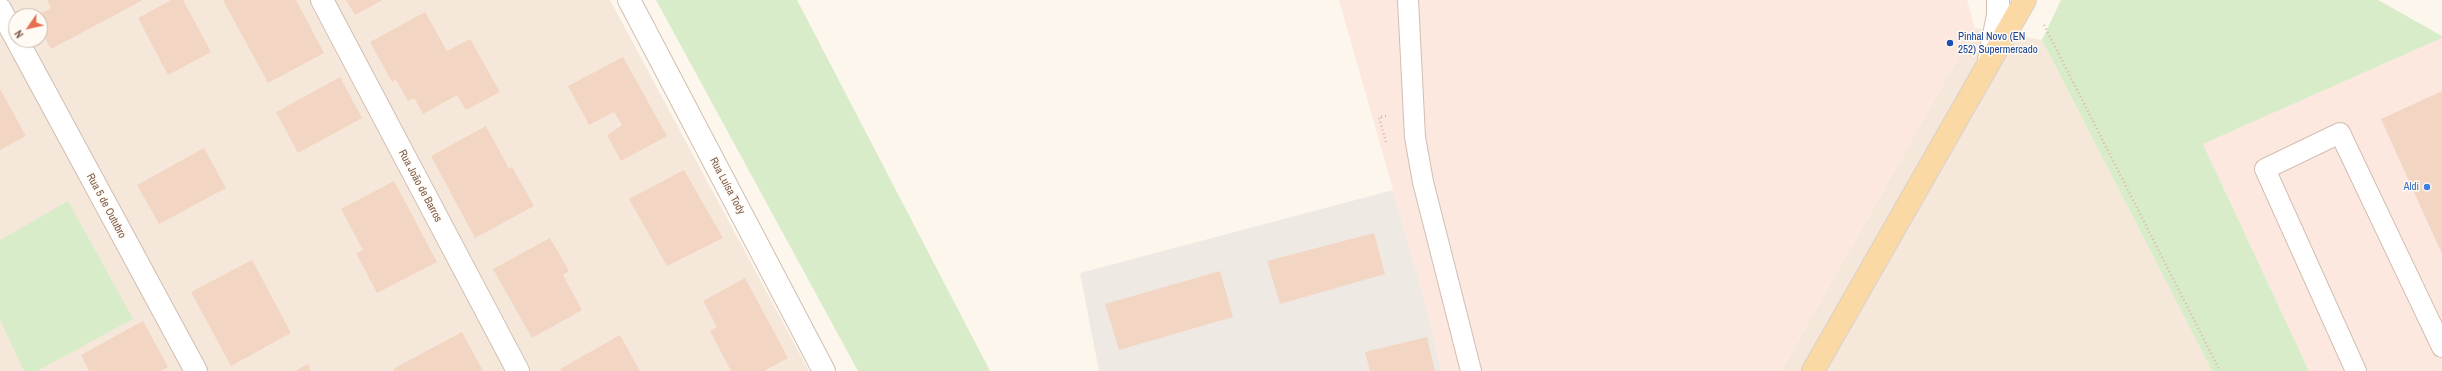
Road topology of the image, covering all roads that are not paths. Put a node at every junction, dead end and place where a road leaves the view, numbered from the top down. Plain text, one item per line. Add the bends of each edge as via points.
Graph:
1 (322, 0) edge
2 (629, 0) edge
3 (1408, 0) edge
4 (1998, 0) edge
5 (2026, 0) edge
6 (0, 9) edge
7 (8, 24) edge
8 (21, 48) edge
9 (1988, 64) junction
10 (2442, 347) edge
11 (196, 371) edge
12 (518, 371) edge
13 (824, 371) edge
14 (1471, 371) edge
15 (1813, 371) edge
16 (2356, 371) edge

1 - 12 street, Rua João de Barros
2 - 13 street, Rua Luísa Tody
3 - 14 lane via 1415,137 1423,182
4 - 9 street via 1998,15
5 - 9 main road
6 - 7 street, Rua 5 de Outubro
8 - 11 street, Rua 5 de Outubro
9 - 15 main road
10 - 16 lane via 2340,133 2266,169

